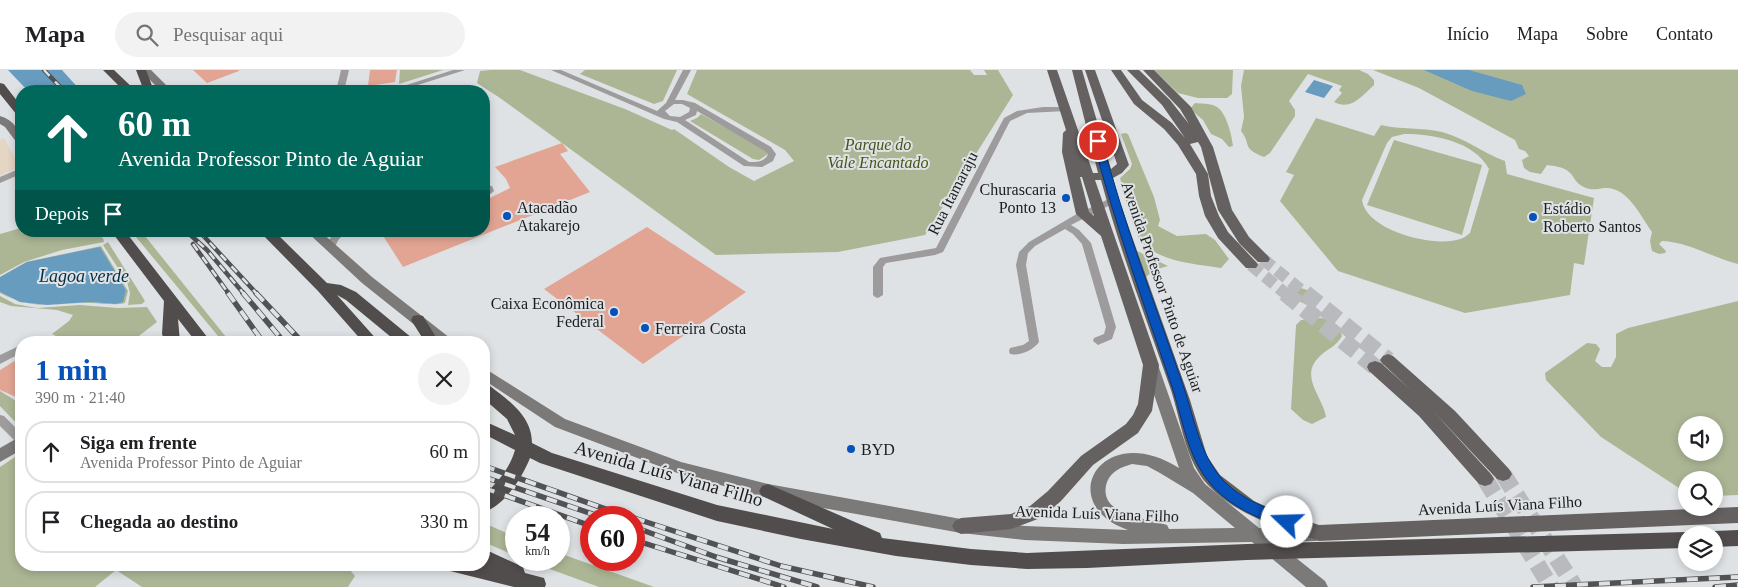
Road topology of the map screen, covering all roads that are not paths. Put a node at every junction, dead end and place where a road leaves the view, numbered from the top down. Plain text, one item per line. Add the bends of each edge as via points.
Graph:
1 (108, 70) edge
2 (141, 70) edge
3 (145, 70) edge
4 (340, 70) edge
5 (345, 70) edge
6 (461, 70) edge
7 (555, 70) edge
8 (576, 70) edge
9 (687, 70) edge
10 (1052, 70) edge
11 (1078, 70) edge
12 (1090, 70) edge
13 (1116, 70) edge
14 (1132, 70) edge
15 (1148, 70) edge
16 (569, 75) junction
17 (343, 79) junction
18 (124, 85) edge
19 (147, 85) edge
20 (161, 85) edge
21 (342, 85) edge
22 (412, 85) edge
23 (0, 86) edge
24 (677, 90) junction
25 (690, 104) junction
26 (15, 105) edge
27 (665, 109) junction
28 (1066, 109) junction
29 (0, 119) edge
30 (678, 119) junction
31 (1070, 122) junction
32 (15, 133) edge
33 (1071, 167) junction
34 (15, 174) edge
35 (1202, 174) junction
36 (1086, 176) junction
37 (1108, 176) junction
38 (0, 180) edge
39 (1113, 200) junction
40 (1098, 207) junction
41 (1083, 214) junction
42 (1065, 225) junction
43 (123, 237) edge
44 (272, 237) edge
45 (318, 237) edge
46 (335, 237) edge
47 (1108, 237) junction
48 (330, 248) junction
49 (322, 288) junction
50 (878, 294) dead end
51 (171, 301) junction
52 (418, 320) junction
53 (169, 336) edge
54 (199, 336) edge
55 (366, 336) edge
56 (400, 336) edge
57 (428, 336) edge
58 (438, 336) edge
59 (1098, 341) dead end
60 (1014, 351) dead end
61 (15, 352) edge
62 (0, 360) edge
63 (1151, 365) junction
64 (490, 377) edge
65 (492, 397) edge
66 (0, 419) edge
67 (490, 430) edge
68 (15, 435) edge
69 (15, 445) edge
70 (0, 456) edge
71 (1503, 474) tunnel mouth
72 (1485, 480) tunnel mouth
73 (1198, 489) junction
74 (768, 491) junction
75 (490, 500) edge
76 (1738, 515) edge
77 (961, 526) junction
78 (1319, 534) junction
79 (1192, 535) junction
80 (1738, 538) edge
81 (1723, 539) edge
82 (1678, 540) edge
83 (896, 548) junction
84 (490, 560) edge
85 (482, 571) edge
86 (542, 585) edge
87 (1319, 587) edge

1 - 18 highway
2 - 19 highway
3 - 20 main road
4 - 17 street
5 - 17 street
6 - 22 street
7 - 16 street
8 - 16 street
9 - 24 street
10 - 28 main road
11 - 37 main road, Avenida Professor Pinto de Aguiar
12 - 37 main road via 1122,159 1123,165 1119,170
13 - 35 main road via 1138,102 1183,143
14 - 35 main road via 1167,103 1185,127
15 - 35 main road via 1189,114 1207,147 1225,210 1257,262 1235,250 1212,216
16 - 27 street via 641,105
17 - 21 street
23 - 26 highway
24 - 25 street
24 - 27 street
25 - 27 street via 678,102
25 - 30 street via 693,113
25 - 30 street via 768,149 772,154 770,159 759,164 747,164
27 - 30 street
28 - 31 main road
28 - 50 street, Rua Itamaraju via 1017,114 1007,120 940,250 883,260 878,267
29 - 32 main road
31 - 33 main road via 1068,152
31 - 36 main road
33 - 36 main road
33 - 41 main road
34 - 38 street
36 - 37 main road
36 - 40 main road
37 - 39 main road, Avenida Professor Pinto de Aguiar
39 - 40 street
39 - 78 main road, Avenida Professor Pinto de Aguiar via 1199,458 1214,480 1248,506
40 - 41 street
40 - 47 main road
41 - 42 street
41 - 47 main road
42 - 59 street via 1086,244 1111,327 1108,336
42 - 60 street via 1024,252 1022,265 1034,342
43 - 51 highway
44 - 49 highway
45 - 48 main road
46 - 48 street
47 - 63 main road
48 - 52 main road
49 - 55 highway
49 - 56 highway via 336,288 351,296
51 - 53 highway
51 - 54 highway
52 - 57 highway
52 - 58 main road
61 - 62 street
63 - 73 main road via 1187,470
63 - 77 main road via 1145,410 1136,425 1083,463 1048,502 1020,519
64 - 74 main road, Avenida Luís Viana Filho via 560,422 680,468
65 - 75 highway via 520,426 523,441 513,475
66 - 68 street
67 - 83 highway, Avenida Luís Viana Filho via 546,458 717,513
69 - 70 main road
71 - 72 main road via 1449,415 1382,363
73 - 79 main road via 1148,460 1138,459 1126,459 1107,467 1098,482 1097,492 1103,505 1120,519 1134,525
73 - 87 main road
74 - 77 main road, Avenida Luís Viana Filho
74 - 83 highway
76 - 78 main road, Avenida Luís Viana Filho
77 - 79 main road, Avenida Luís Viana Filho via 1114,537
78 - 79 main road, Avenida Luís Viana Filho
80 - 81 highway
82 - 83 highway, Avenida Luís Viana Filho via 1027,561
84 - 86 highway
85 - 86 highway

